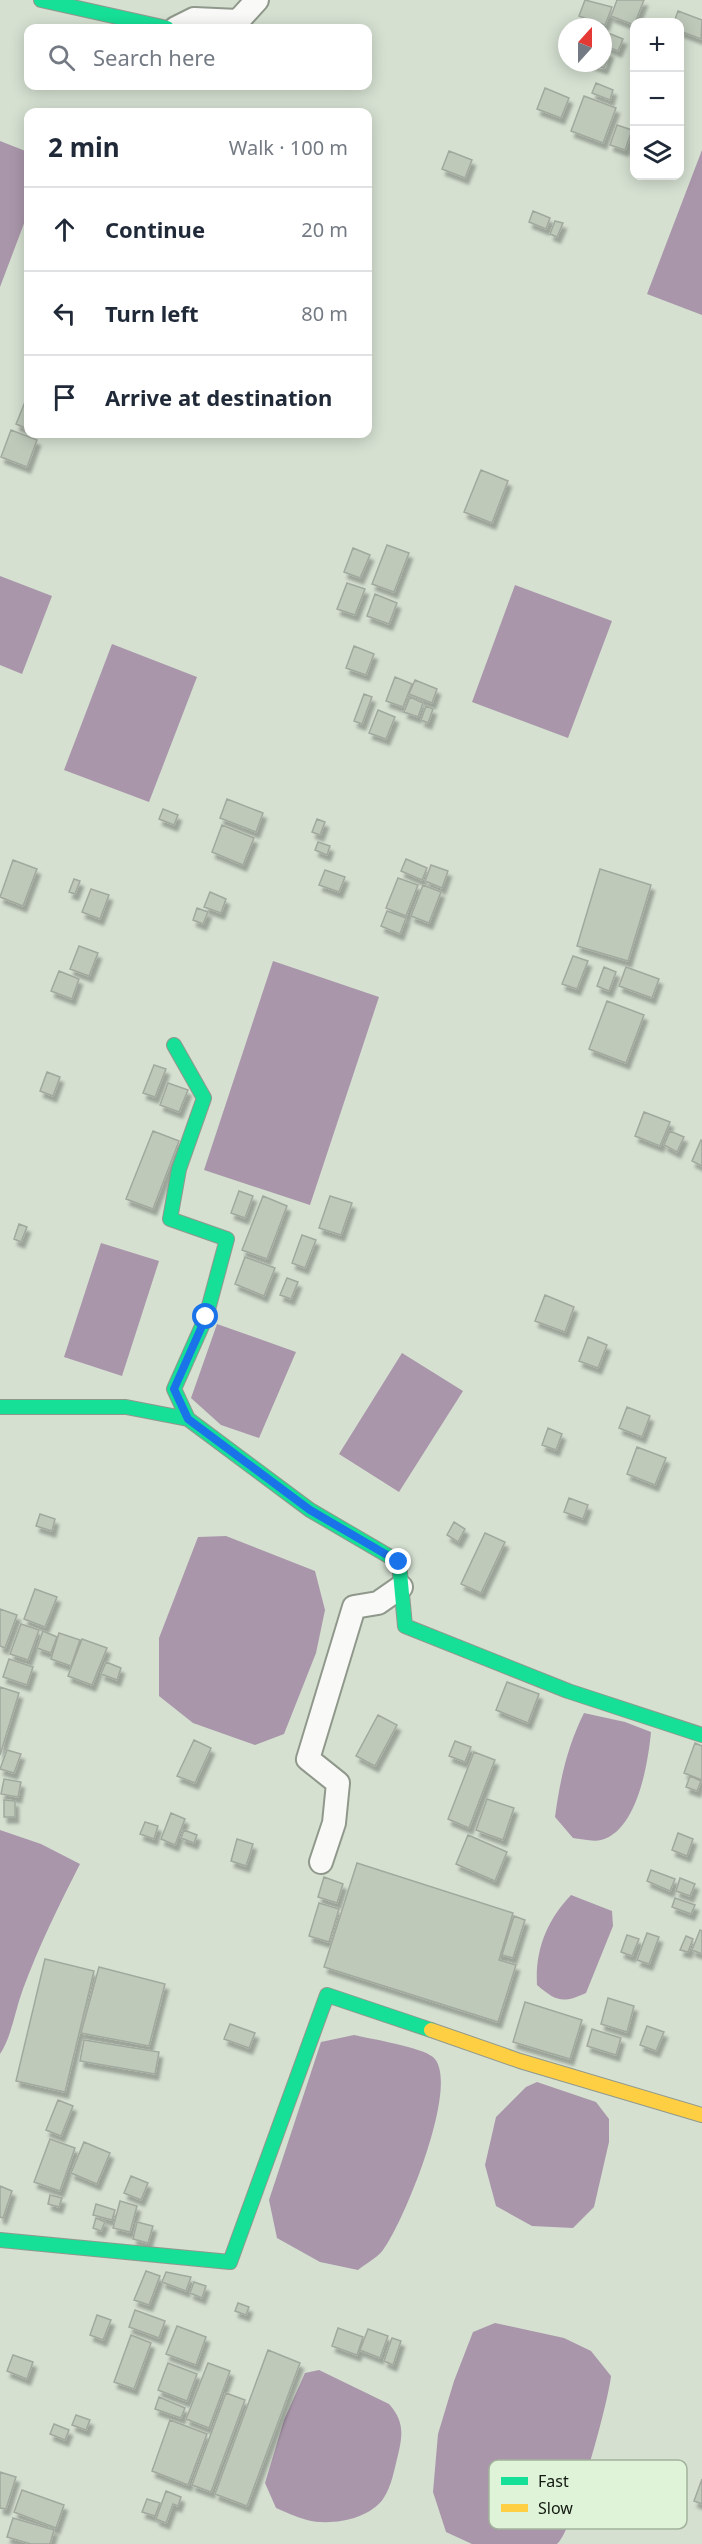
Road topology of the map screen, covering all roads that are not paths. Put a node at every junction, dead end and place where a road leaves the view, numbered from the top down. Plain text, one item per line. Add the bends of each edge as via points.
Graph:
1 (41, 0) edge
2 (258, 0) edge
3 (149, 24) edge
4 (184, 24) edge
5 (174, 1045) dead end
6 (0, 1407) edge
7 (188, 1419) junction
8 (401, 1587) junction
9 (702, 1735) edge
10 (321, 1862) dead end
11 (702, 2115) edge
12 (0, 2240) edge

1 - 3 street
2 - 4 street via 238,21 194,19
5 - 7 street via 204,1098 179,1169 170,1219 227,1239 206,1317 174,1389
6 - 7 street via 126,1407
7 - 8 street via 310,1510 399,1562
8 - 9 street via 405,1626 568,1691
8 - 10 street via 378,1603 354,1608 314,1734 308,1759 338,1783 334,1822
11 - 12 street via 520,2061 327,1995 230,2262

